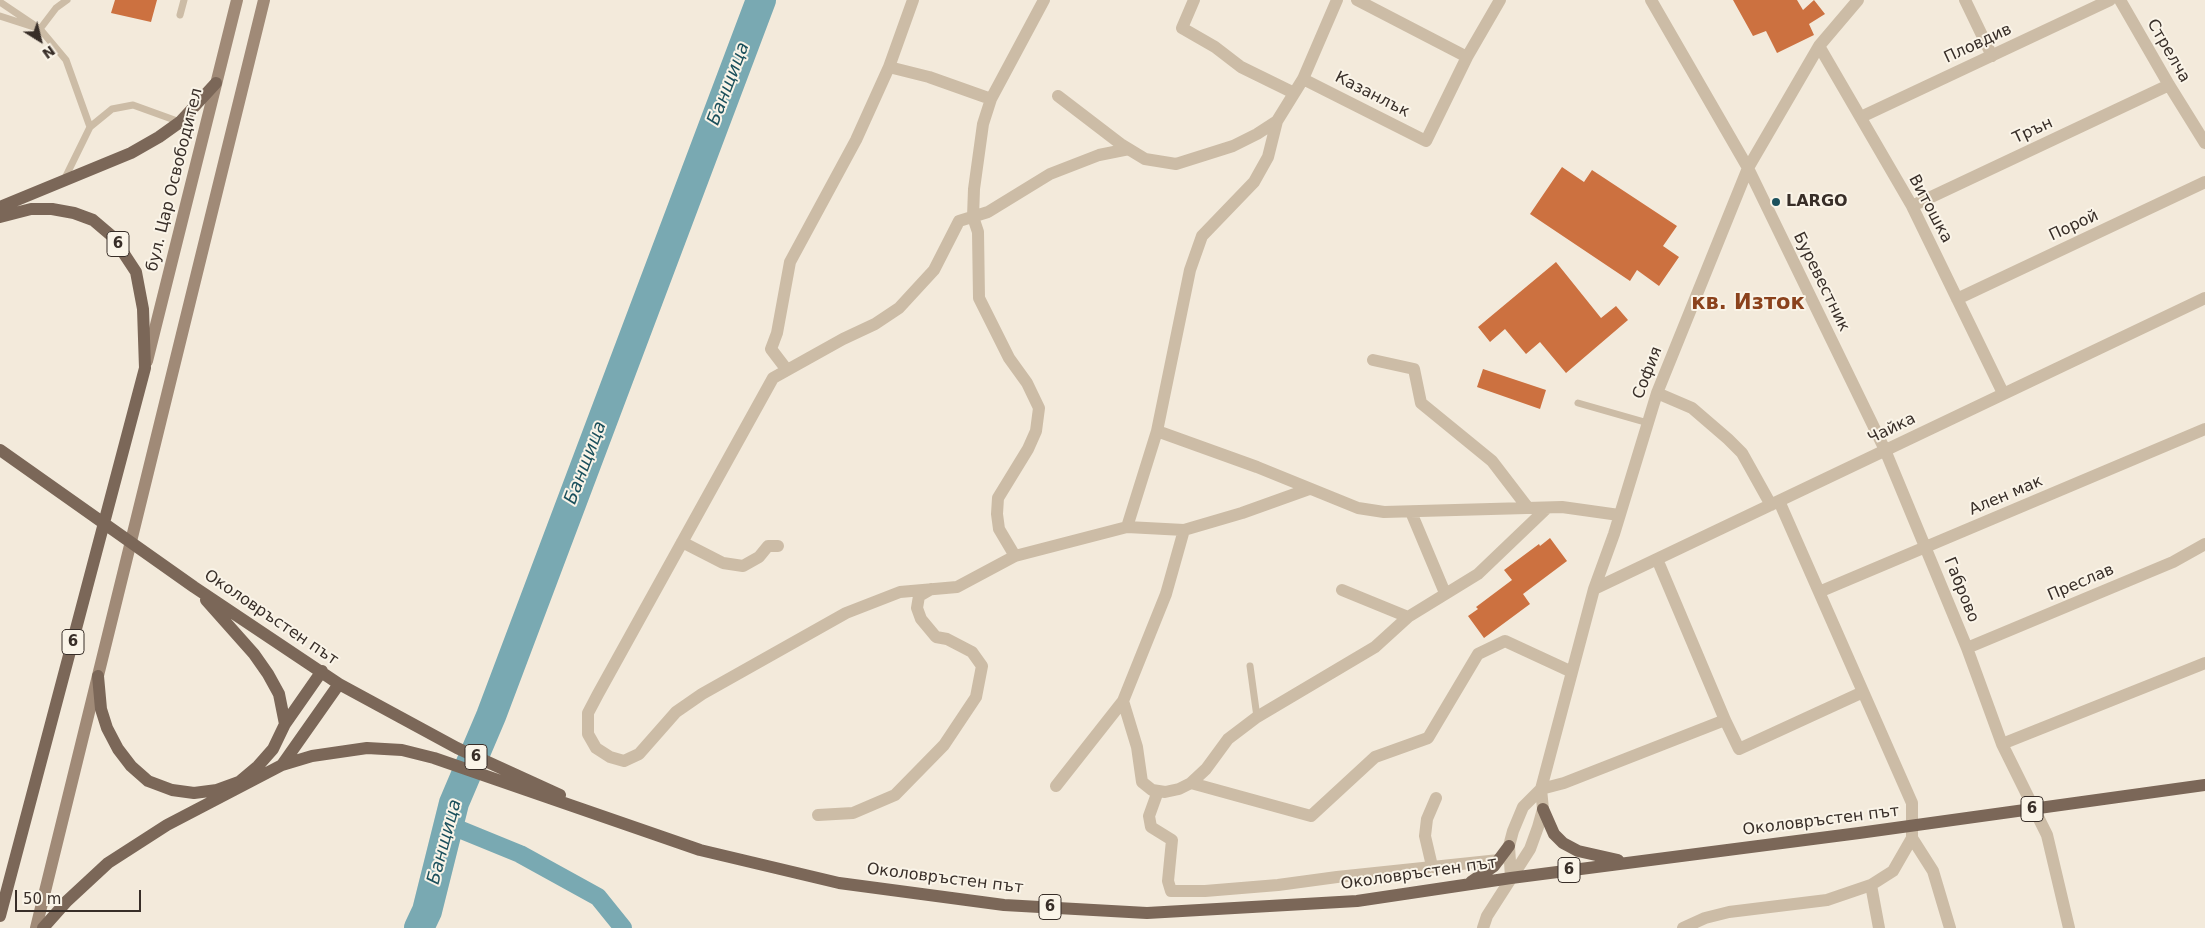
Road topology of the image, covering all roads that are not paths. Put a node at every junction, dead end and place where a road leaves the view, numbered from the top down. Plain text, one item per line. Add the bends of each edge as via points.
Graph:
1 (67, 0) edge
2 (184, 0) edge
3 (237, 0) edge
4 (264, 0) edge
5 (913, 0) edge
6 (1044, 0) edge
7 (1194, 0) edge
8 (1337, 0) edge
9 (1357, 0) edge
10 (1500, 0) edge
11 (1651, 0) edge
12 (1858, 0) edge
13 (1965, 0) edge
14 (2110, 0) edge
15 (2120, 0) edge
16 (0, 2) edge
17 (180, 15) dead end
18 (0, 16) edge
19 (40, 29) junction
20 (1819, 46) junction
21 (1992, 56) junction
22 (1467, 58) junction
23 (890, 67) junction
24 (1303, 79) junction
25 (216, 83) junction
26 (2169, 85) junction
27 (1294, 93) junction
28 (1058, 96) dead end
29 (991, 99) junction
30 (1860, 118) junction
31 (1277, 120) junction
32 (180, 122) junction
33 (90, 127) junction
34 (2205, 143) edge
35 (1129, 149) junction
36 (1748, 168) junction
37 (64, 180) junction
38 (2205, 182) edge
39 (1912, 206) junction
40 (0, 207) edge
41 (973, 216) junction
42 (0, 218) edge
43 (2205, 298) edge
44 (1957, 299) junction
45 (1373, 360) dead end
46 (145, 368) junction
47 (787, 370) junction
48 (1657, 393) junction
49 (2003, 393) junction
50 (1578, 403) dead end
51 (1648, 423) junction
52 (2205, 429) edge
53 (1157, 431) junction
54 (0, 450) edge
55 (1885, 450) junction
56 (1308, 489) junction
57 (1775, 503) junction
58 (1528, 508) junction
59 (1547, 508) junction
60 (1411, 512) junction
61 (1619, 515) junction
62 (1127, 527) junction
63 (1184, 530) junction
64 (682, 542) junction
65 (2205, 544) edge
66 (778, 546) dead end
67 (1926, 548) junction
68 (1015, 556) junction
69 (1657, 560) junction
70 (194, 587) junction
71 (933, 588) junction
72 (1594, 589) junction
73 (1342, 590) dead end
74 (1818, 592) junction
75 (1445, 593) junction
76 (1408, 617) junction
77 (1967, 648) junction
78 (2205, 663) edge
79 (1250, 666) dead end
80 (322, 671) junction
81 (1572, 672) junction
82 (98, 676) junction
83 (339, 684) junction
84 (1863, 692) junction
85 (1123, 700) junction
86 (1257, 716) junction
87 (1724, 720) junction
88 (284, 724) junction
89 (2002, 744) junction
90 (282, 765) junction
91 (1191, 783) junction
92 (2205, 785) edge
93 (1056, 786) dead end
94 (1541, 789) junction
95 (539, 791) junction
96 (1158, 791) junction
97 (1436, 798) dead end
98 (1543, 809) junction
99 (818, 815) dead end
100 (1912, 838) junction
101 (1508, 846) junction
102 (1500, 860) junction
103 (1628, 862) junction
104 (1432, 866) junction
105 (1511, 878) junction
106 (1871, 885) junction
107 (1466, 886) junction
108 (0, 916) edge
109 (36, 928) edge
110 (43, 928) edge
111 (1483, 928) edge
112 (1683, 928) edge
113 (1879, 928) edge
114 (1950, 928) edge
115 (2069, 928) edge

1 - 19 lane via 56,8
2 - 17 lane
3 - 25 main road, бул. Цар Освободител
4 - 82 main road
5 - 23 street
6 - 29 street
7 - 27 street via 1182,28 1241,67
8 - 24 street
9 - 22 street
10 - 22 street
11 - 36 street, Буревестник
12 - 20 street, София
13 - 21 street
14 - 21 street, Пловдив
15 - 26 street, Стрелча
16 - 19 lane
18 - 19 lane
19 - 33 lane via 66,60
20 - 30 street, Витошка
20 - 36 street, София
21 - 30 street, Пловдив
22 - 24 street, Казанлък via 1426,141
23 - 29 street
23 - 47 street via 856,140 790,262 771,349
24 - 27 street
25 - 32 main road
25 - 46 main road, бул. Цар Освободител
26 - 34 street, Стрелча
26 - 39 street, Трън
27 - 31 street
28 - 35 street
29 - 41 street via 983,124
30 - 39 street, Витошка
31 - 35 street via 1233,146 1176,164 1145,158
31 - 53 street via 1268,157 1254,182 1202,236 1190,270
32 - 33 lane via 133,106 112,109
32 - 37 main road via 131,154
33 - 37 lane
35 - 41 street via 1099,154 1050,174 988,212
36 - 48 street, София
36 - 55 street, Буревестник
37 - 40 main road
38 - 44 street, Порой
39 - 44 street, Витошка
41 - 47 street via 959,221 934,270 899,308
41 - 68 street via 978,232 979,298 1039,408 1036,431 998,498 999,529
42 - 46 main road, 6 via 31,209 52,209 93,220 113,238 136,272 143,309
43 - 49 street, Чайка
44 - 49 street, Витошка
45 - 58 street via 1414,369 1421,403 1492,461
46 - 108 main road, 6
47 - 64 street via 774,378
48 - 51 street, София
48 - 57 street via 1692,408 1711,423 1742,453
49 - 55 street, Чайка
50 - 51 lane
51 - 61 street, София
52 - 67 street, Ален мак
53 - 56 street via 1257,466
53 - 62 street
54 - 70 main road, Околовръстен път / 6
55 - 57 street, Чайка
55 - 67 street, Габрово
56 - 60 street via 1358,508
56 - 63 street
57 - 69 street, Чайка
57 - 74 street
58 - 59 street
58 - 60 street
59 - 61 street
59 - 75 street via 1478,574
60 - 75 street
61 - 72 street, София
62 - 63 street
62 - 68 street
63 - 85 street via 1166,594
64 - 66 street via 722,563 743,566 768,546
64 - 71 street via 588,714 588,734 596,748 610,758 624,761 639,754 676,712 702,694 846,613 900,592
65 - 77 street, Преслав via 2173,562
67 - 74 street, Ален мак
67 - 77 street, Габрово
68 - 71 street via 957,586
69 - 72 street, Чайка
69 - 87 street
70 - 80 main road, Околовръстен път / 6
70 - 88 main road via 268,674 279,694
71 - 99 street via 919,596 917,608 921,619 936,637 972,652 982,666 976,697 944,745 895,795 853,813
72 - 81 street, София
73 - 76 street
74 - 84 street
75 - 76 street
76 - 86 street via 1375,647
77 - 89 street, Габрово
78 - 89 street
79 - 86 lane
80 - 83 main road, Околовръстен път / 6
80 - 88 main road
81 - 91 street via 1506,641 1478,654 1428,738 1375,756 1310,816
81 - 94 street, София
82 - 88 main road via 101,709 118,749 148,781 172,790 194,793 239,782 273,749
82 - 109 main road
83 - 90 main road
83 - 95 main road, Околовръстен път / 6
84 - 87 street via 1739,749
84 - 100 street via 1912,803
85 - 93 street
85 - 96 street via 1137,747 1142,782
86 - 91 street via 1228,739
87 - 94 street
89 - 115 street, Габрово via 2047,835
90 - 95 main road, 6 via 343,750 402,750
90 - 110 main road, 6 via 167,825 108,863
91 - 96 street via 1179,790
92 - 103 main road, Околовръстен път / 6
94 - 98 street
94 - 101 street via 1523,807
95 - 107 main road, Околовръстен път / 6 via 700,850 840,883 1004,905 1147,913 1357,901
96 - 104 street via 1149,816 1152,827 1172,840 1168,881 1171,891 1278,886
97 - 104 street via 1424,836
98 - 103 main road via 1554,834 1563,843 1578,851
98 - 105 street via 1530,849
100 - 106 street via 1892,871
100 - 114 street via 1932,871
101 - 102 main road
101 - 105 street
102 - 104 street
102 - 107 main road
103 - 105 main road, Околовръстен път / 6
105 - 107 main road, Околовръстен път / 6
105 - 111 street
106 - 112 street via 1827,900 1729,912
106 - 113 street

